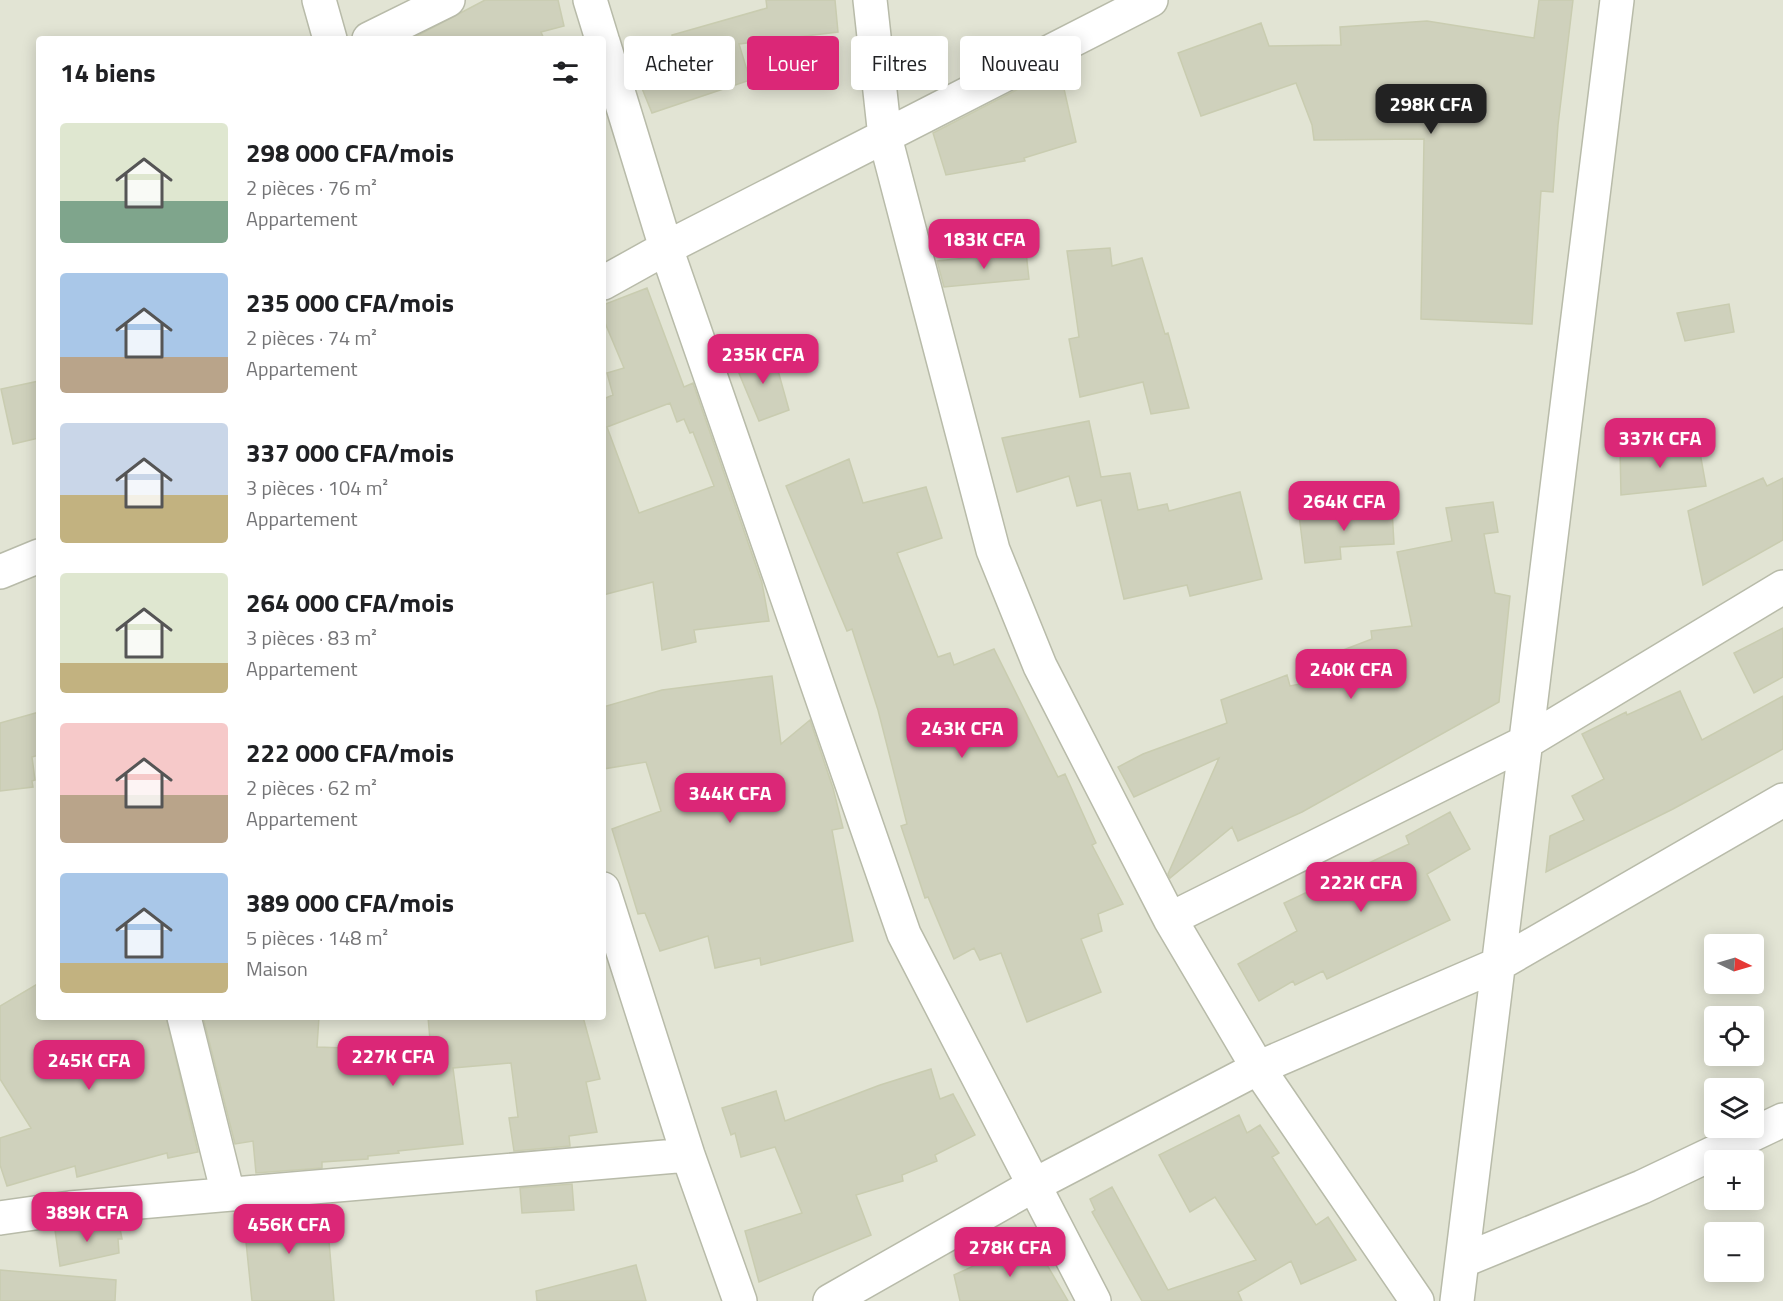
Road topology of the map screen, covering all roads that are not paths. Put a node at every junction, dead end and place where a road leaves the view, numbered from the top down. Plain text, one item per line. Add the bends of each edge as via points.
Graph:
1 (319, 0) edge
2 (448, 0) edge
3 (590, 0) edge
4 (870, 0) edge
5 (1151, 0) edge
6 (1617, 0) edge
7 (329, 36) edge
8 (375, 36) edge
9 (602, 36) edge
10 (606, 50) edge
11 (885, 137) junction
12 (666, 248) junction
13 (606, 281) edge
14 (36, 557) edge
15 (0, 572) edge
16 (1783, 587) edge
17 (1526, 742) junction
18 (1783, 800) edge
19 (606, 899) edge
20 (1170, 919) junction
21 (1499, 964) junction
22 (185, 1020) edge
23 (1258, 1068) junction
24 (1783, 1120) edge
25 (688, 1155) junction
26 (1036, 1184) junction
27 (228, 1194) junction
28 (0, 1218) edge
29 (1462, 1261) junction
30 (740, 1301) edge
31 (830, 1301) edge
32 (1094, 1301) edge
33 (1417, 1301) edge
34 (1457, 1301) edge

1 - 7 street
2 - 8 street
3 - 9 street
4 - 11 street
5 - 11 street
6 - 17 street
10 - 12 street
11 - 12 street
11 - 20 street via 993,550 1041,666
12 - 13 street
12 - 26 street via 904,934
14 - 15 street
16 - 17 street
17 - 20 street
17 - 21 street
18 - 21 street
19 - 25 street
20 - 23 street
21 - 23 street
21 - 29 street
22 - 27 street
23 - 26 street
23 - 33 street
24 - 29 street via 1642,1188
25 - 27 street
25 - 30 street
26 - 31 street
26 - 32 street
27 - 28 street
29 - 34 street

